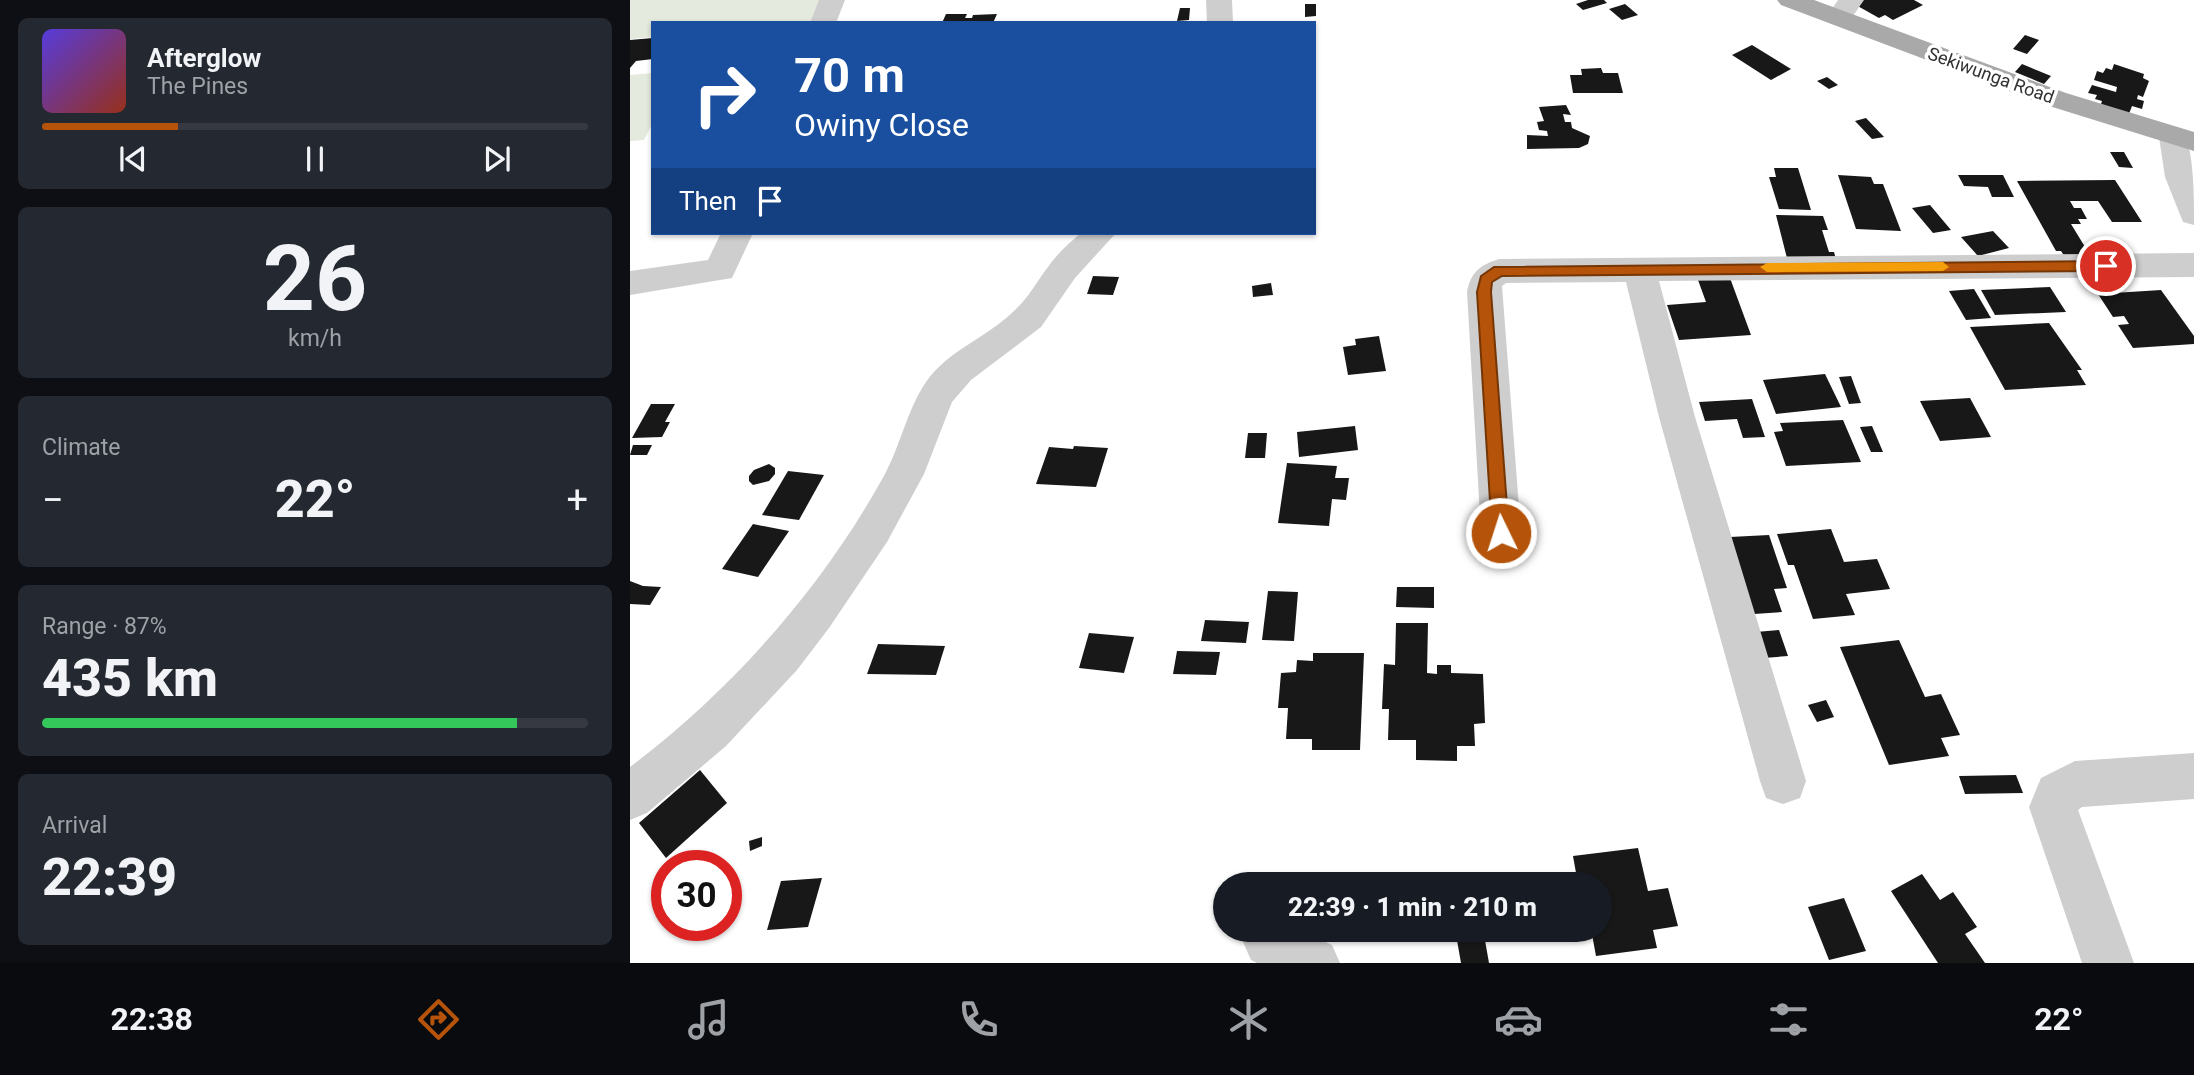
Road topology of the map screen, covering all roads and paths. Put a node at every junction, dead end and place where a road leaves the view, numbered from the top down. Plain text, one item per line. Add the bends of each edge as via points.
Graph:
1 (832, 0) edge
2 (1219, 0) edge
3 (1790, 0) edge
4 (1845, 9) edge
5 (824, 21) edge
6 (1220, 21) edge
7 (2184, 140) edge
8 (2194, 214) edge
9 (736, 235) edge
10 (1098, 235) edge
11 (2194, 265) edge
12 (1639, 268) junction
13 (630, 283) edge
14 (1501, 533) dead end
15 (2194, 776) edge
16 (1783, 780) dead end
17 (630, 796) edge
18 (1269, 942) dead end
19 (1314, 963) edge
20 (2108, 963) edge

1 - 5 street
2 - 6 street
3 - 4 main road, Sekiwunga Road
4 - 7 main road, Sekiwunga Road via 2043,95
7 - 8 street via 2180,177
9 - 13 street via 719,270
10 - 17 street via 1063,270 1029,318 958,370 939,392 901,482 874,527 769,669 720,721
11 - 12 street
12 - 14 street via 1499,271 1486,280
12 - 16 street via 1677,417
15 - 20 street via 2075,785 2058,795 2053,807
18 - 19 street

